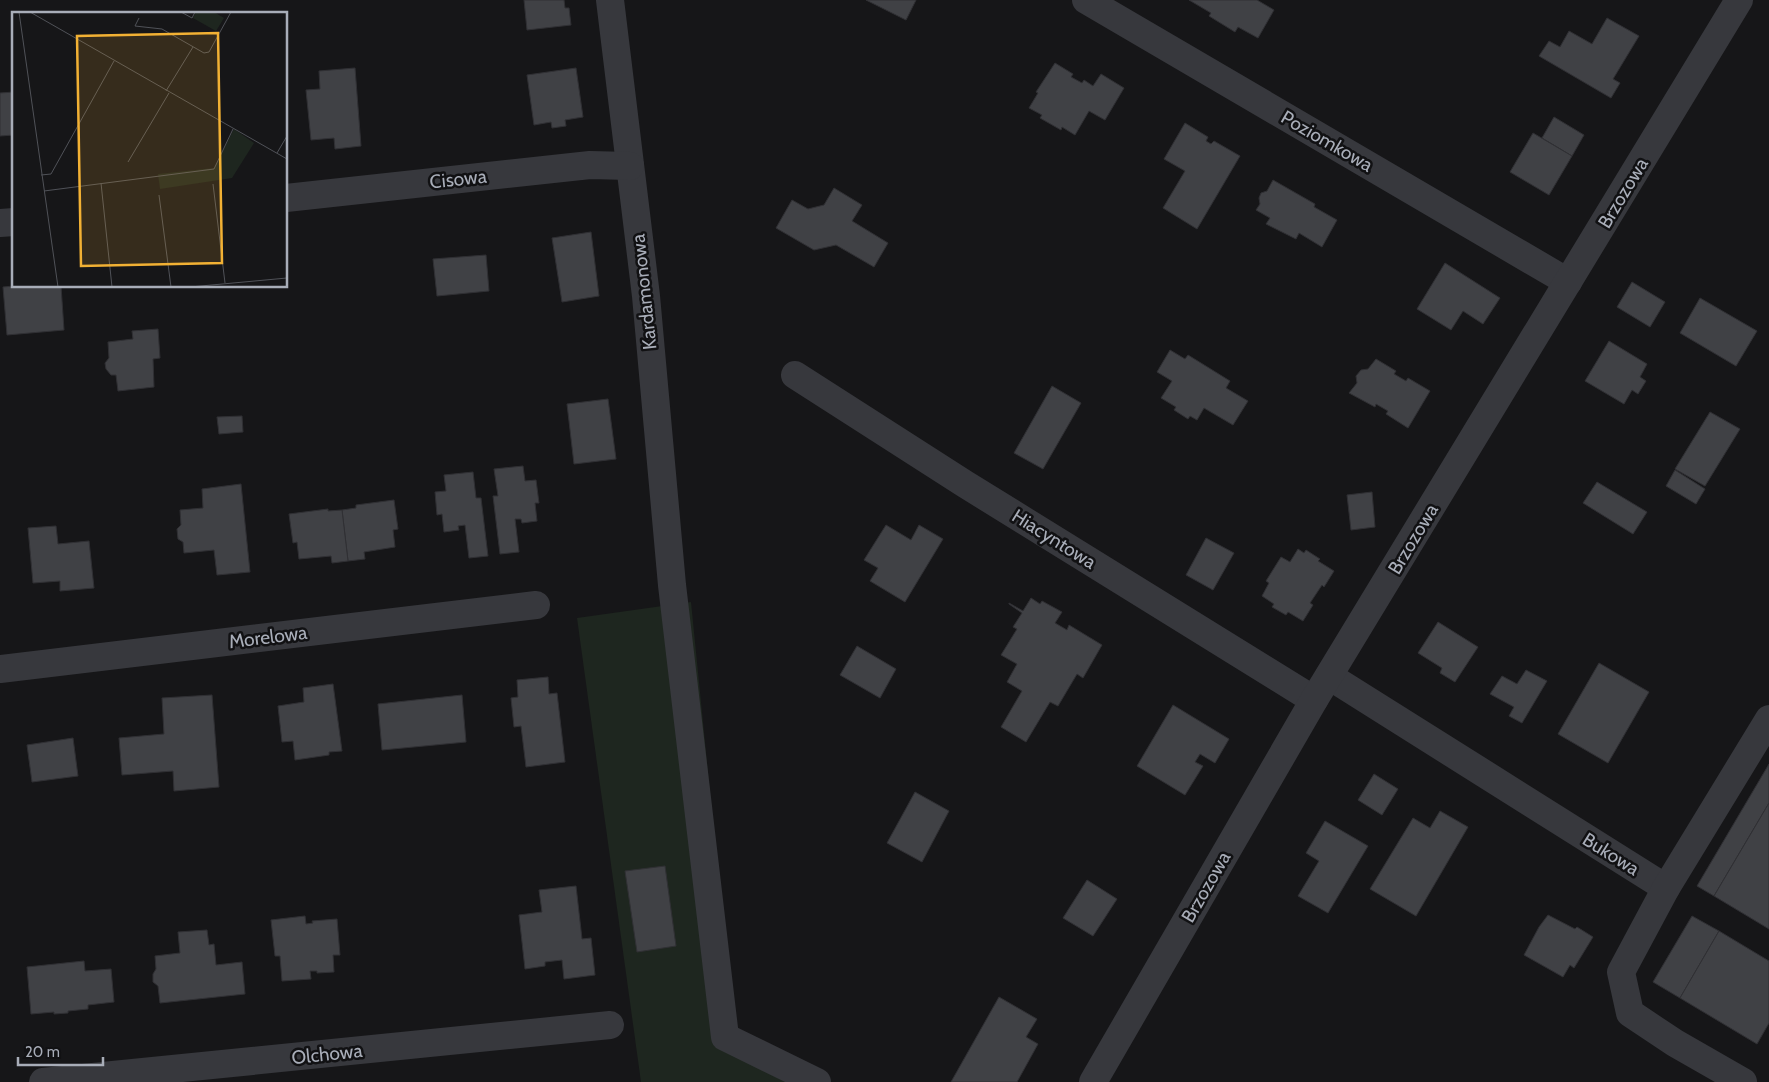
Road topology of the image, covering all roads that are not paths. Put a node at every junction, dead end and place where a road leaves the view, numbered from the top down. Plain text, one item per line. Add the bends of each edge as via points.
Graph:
1 (610, 0) edge
2 (1086, 0) edge
3 (1739, 0) edge
4 (630, 166) junction
5 (288, 198) edge
6 (1568, 282) junction
7 (795, 375) dead end
8 (536, 605) dead end
9 (0, 669) edge
10 (1329, 676) junction
11 (1314, 700) junction
12 (1769, 719) edge
13 (1666, 888) junction
14 (610, 1025) dead end
15 (44, 1082) edge
16 (817, 1082) edge
17 (1093, 1082) edge
18 (1742, 1082) edge

1 - 4 street, Kardamonowa
2 - 6 street, Poziomkowa
3 - 6 street, Brzozowa
4 - 5 street, Cisowa via 590,165
4 - 16 street, Kardamonowa via 646,296 672,585 726,1037
6 - 10 street, Brzozowa
7 - 11 street, Hiacyntowa
8 - 9 street, Morelowa
10 - 11 street, Brzozowa
10 - 13 street, Bukowa
11 - 17 street, Brzozowa
12 - 13 street
13 - 18 street via 1621,972 1630,1013
14 - 15 street, Olchowa

